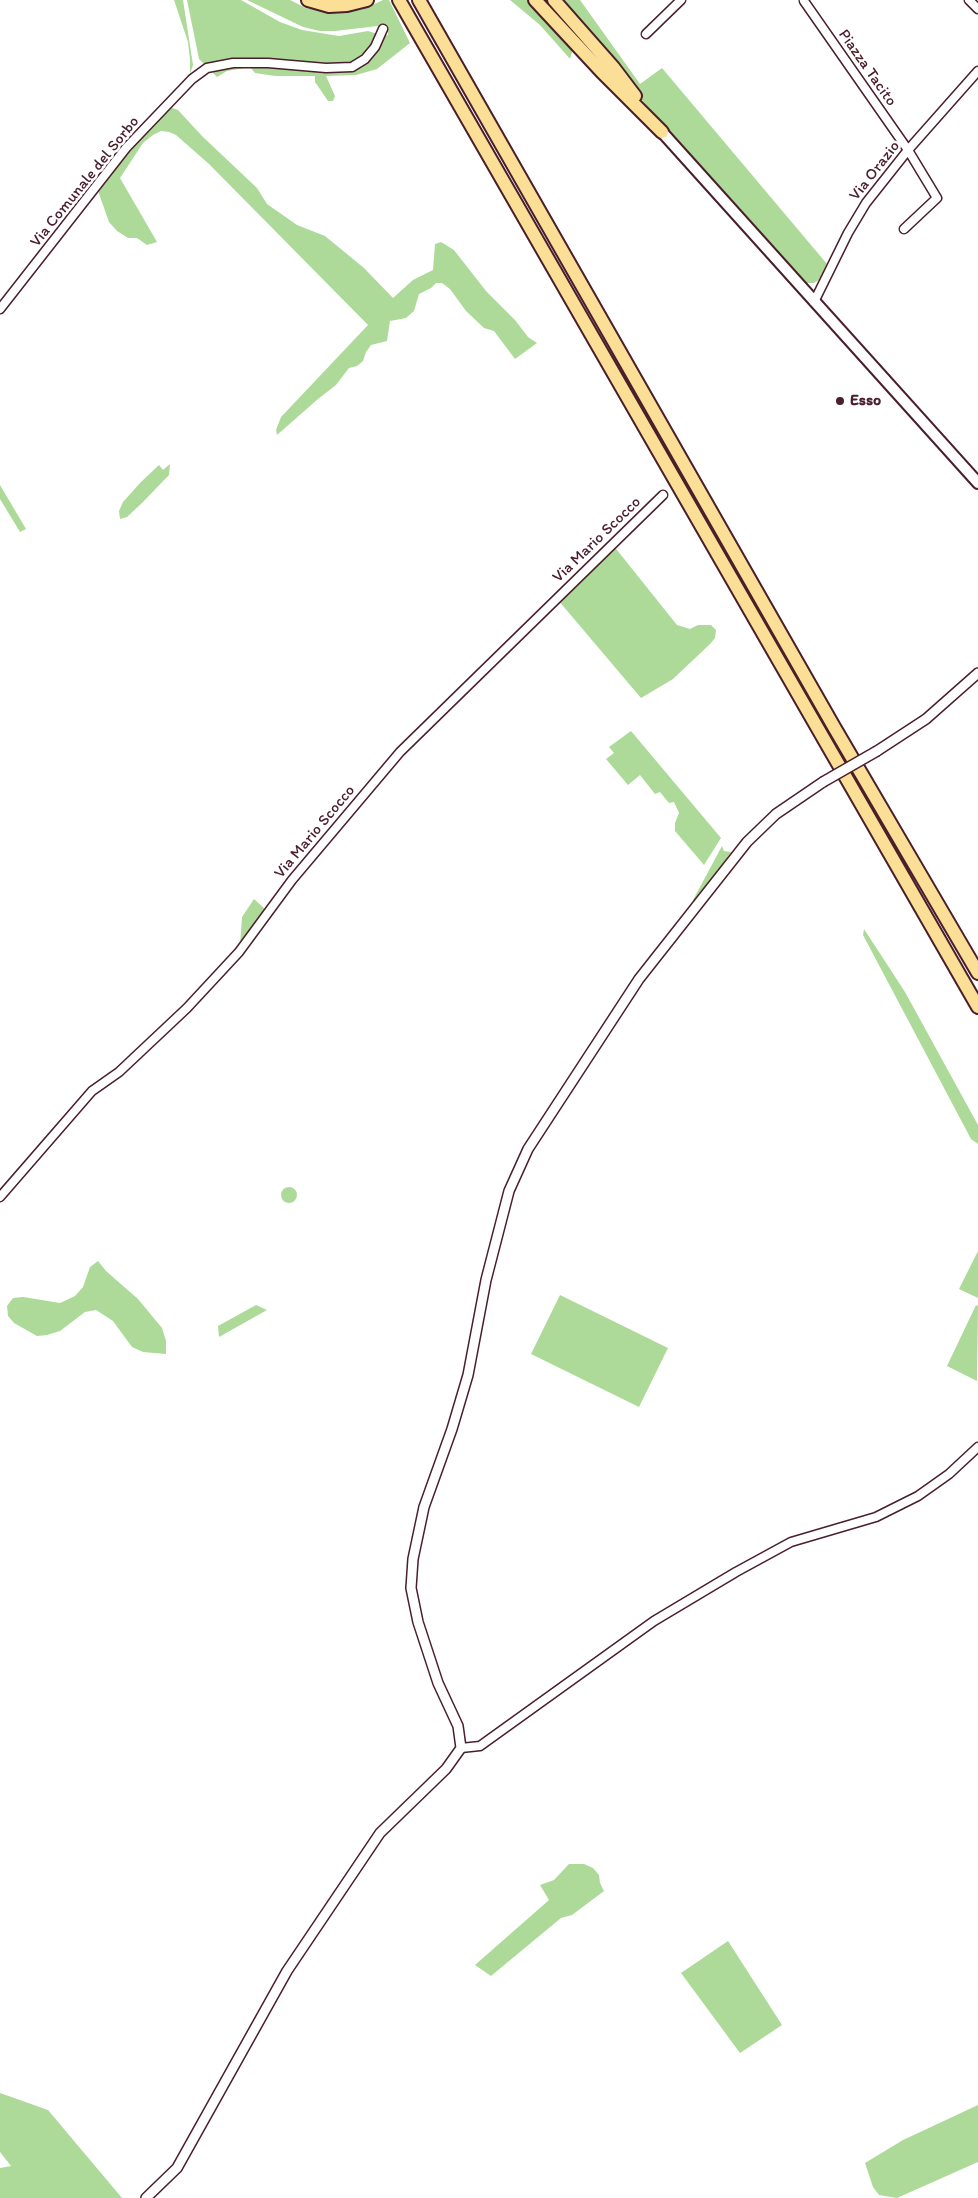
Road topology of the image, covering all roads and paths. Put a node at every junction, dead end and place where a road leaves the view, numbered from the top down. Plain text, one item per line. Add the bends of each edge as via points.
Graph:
1 (308, 0) edge
2 (367, 0) edge
3 (399, 0) edge
4 (419, 0) edge
5 (535, 0) edge
6 (554, 0) edge
7 (681, 0) edge
8 (970, 0) edge
9 (804, 1) dead end
10 (978, 8) edge
11 (383, 29) dead end
12 (646, 34) dead end
13 (978, 71) edge
14 (662, 132) junction
15 (908, 150) junction
16 (904, 230) dead end
17 (814, 302) junction
18 (0, 309) edge
19 (978, 483) edge
20 (663, 495) dead end
21 (978, 673) edge
22 (978, 973) edge
23 (978, 1007) edge
24 (0, 1197) edge
25 (978, 1447) edge
26 (461, 1748) junction
27 (146, 2198) edge

1 - 2 highway via 329,6
3 - 23 highway
4 - 22 highway
5 - 14 highway
6 - 14 highway via 613,67
7 - 12 street
8 - 10 street
9 - 15 street, Piazza Tacito
11 - 18 street, Via Comunale del Sorbo via 365,59 352,66 326,68 242,63 207,68 192,79 126,148
13 - 15 street, Via Orazio
14 - 17 main road
15 - 16 street, Piazza Tacito via 937,198
15 - 17 street, Via Orazio via 857,218
17 - 19 main road
20 - 24 street, Via Mario Scocco via 400,752 292,880 239,952 187,1008 119,1072 92,1092
21 - 26 street, bridge via 926,719 776,814 747,842 640,979 528,1149 509,1191 486,1280 468,1374 424,1507 413,1559 411,1588 418,1622 438,1683 458,1726
25 - 26 street via 949,1474 918,1496 876,1517 790,1542 736,1572 654,1621 480,1746
26 - 27 street via 446,1769 380,1833 287,1971 177,2168

